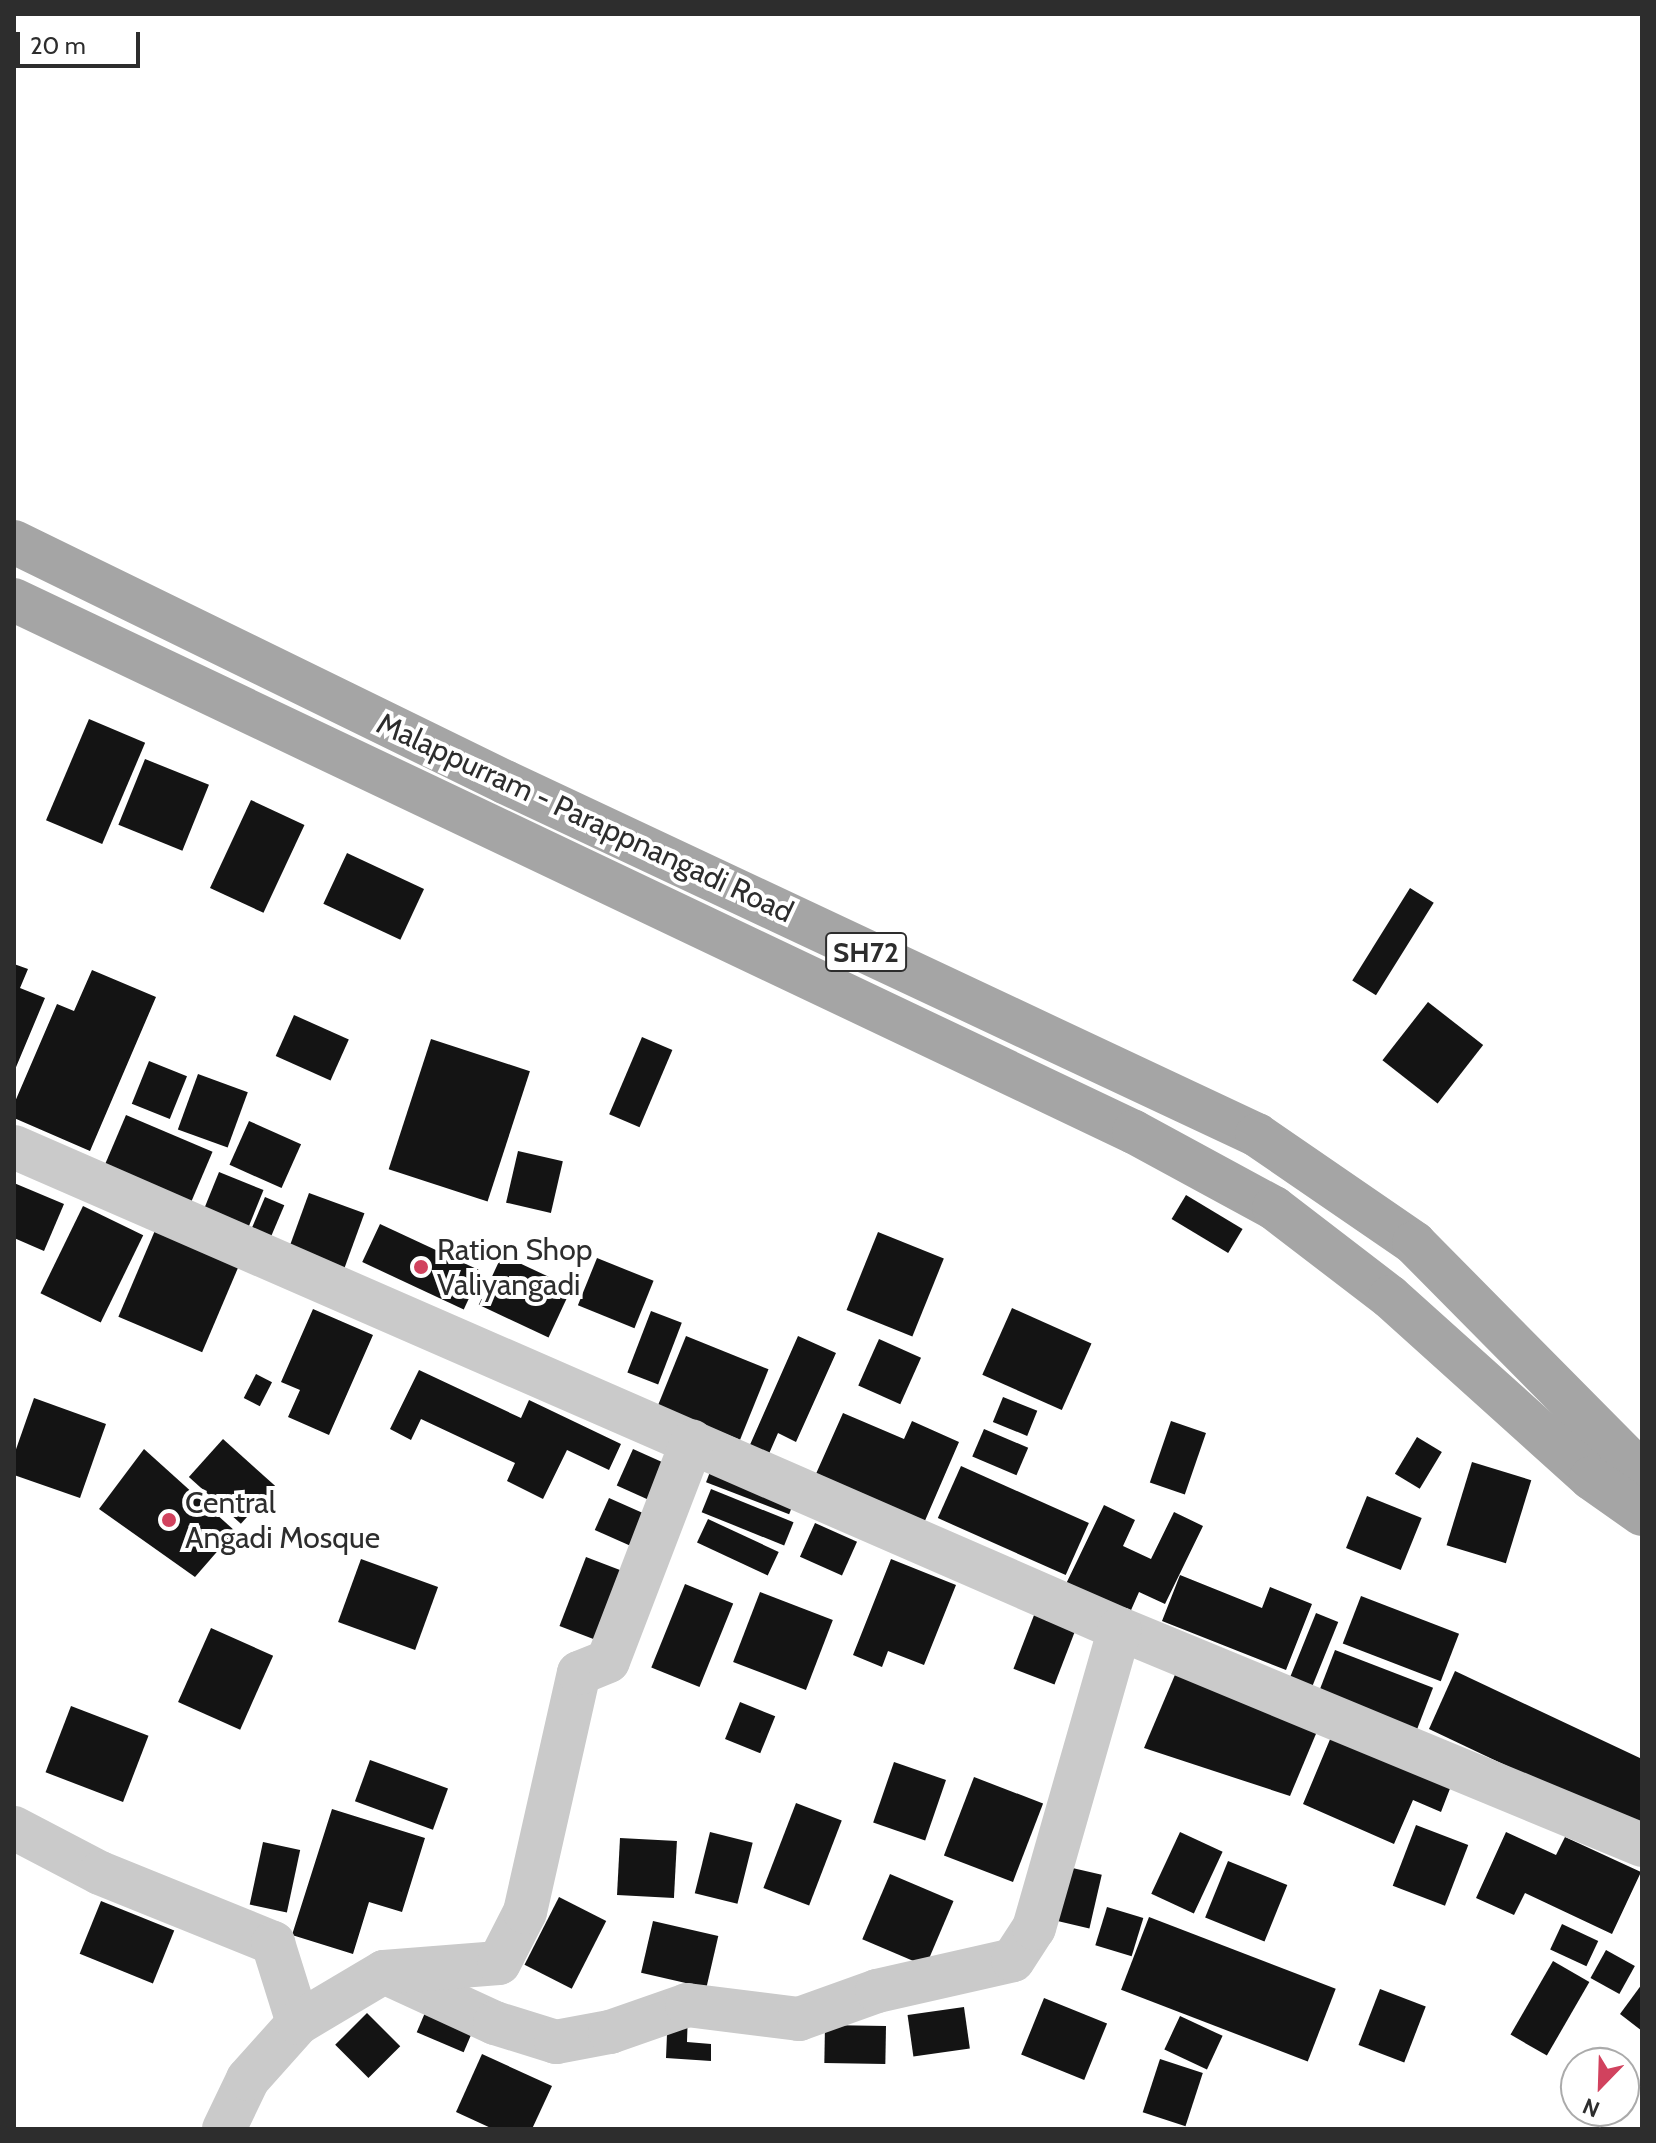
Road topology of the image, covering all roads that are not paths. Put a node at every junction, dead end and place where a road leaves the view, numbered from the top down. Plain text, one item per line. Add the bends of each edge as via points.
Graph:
1 (14, 542) edge
2 (14, 600) edge
3 (14, 1147) edge
4 (692, 1442) junction
5 (1642, 1473) edge
6 (1642, 1514) edge
7 (1120, 1629) junction
8 (14, 1828) edge
9 (1642, 1845) edge
10 (384, 1972) junction
11 (298, 2023) junction
12 (224, 2129) edge

1 - 5 main road, Malappurram - Parappnangadi Road / SH72 via 505,782 1257,1135 1414,1243
2 - 6 main road, Malappurram - Parappnangadi Road / SH72 via 1134,1132 1274,1208 1390,1297 1591,1478
3 - 4 street
4 - 7 street
4 - 10 street via 608,1661 579,1673 525,1912 499,1963
7 - 9 street
7 - 10 street via 1034,1928 1013,1960 877,1991 799,2019 687,2005 610,2032 556,2042 495,2023
8 - 11 street via 100,1873 273,1943
10 - 11 street
11 - 12 street via 248,2079

